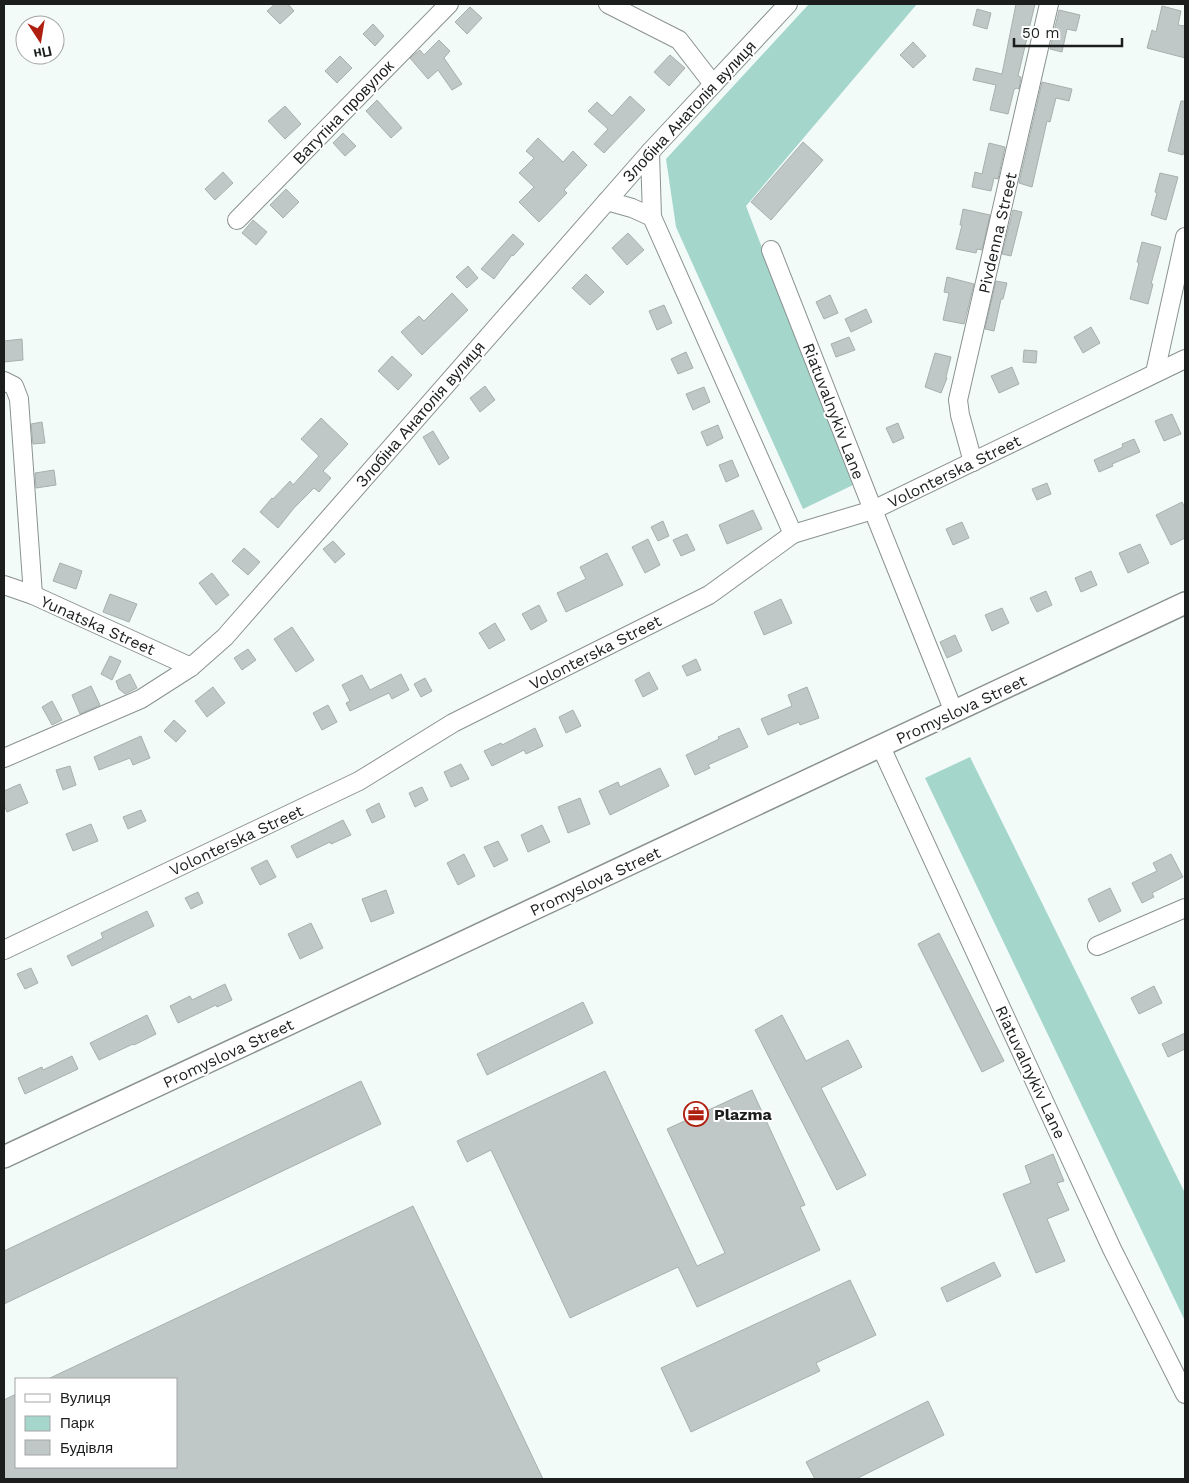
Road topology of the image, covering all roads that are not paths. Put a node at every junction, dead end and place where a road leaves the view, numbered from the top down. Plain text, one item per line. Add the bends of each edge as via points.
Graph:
1 (449, 4) edge
2 (608, 4) edge
3 (788, 4) edge
4 (1049, 4) edge
5 (713, 84) junction
6 (650, 152) junction
7 (607, 201) junction
8 (652, 216) junction
9 (237, 220) dead end
10 (1185, 237) edge
11 (771, 250) dead end
12 (1185, 359) edge
13 (1156, 373) junction
14 (4, 381) edge
15 (973, 462) junction
16 (873, 510) junction
17 (793, 534) junction
18 (4, 585) edge
19 (33, 595) junction
20 (1185, 603) edge
21 (191, 667) junction
22 (954, 712) junction
23 (880, 747) junction
24 (4, 758) edge
25 (1185, 908) edge
26 (1096, 946) dead end
27 (4, 950) edge
28 (4, 1157) edge
29 (1185, 1394) edge

1 - 9 street, Ватутіна провулок
2 - 5 street via 679,40
3 - 5 street, Злобіна Анатолія вулиця
4 - 15 street, Pivdenna Street via 958,400
5 - 6 street, Злобіна Анатолія вулиця
6 - 7 street, Злобіна Анатолія вулиця
6 - 8 street
7 - 8 street
7 - 21 street, Злобіна Анатолія вулиця via 225,637
8 - 17 street
10 - 13 street
11 - 16 street, Riatuvalnykiv Lane
12 - 13 street, Volonterska Street
13 - 15 street, Volonterska Street
14 - 19 street via 14,386 19,399
15 - 16 street, Volonterska Street
16 - 17 street, Volonterska Street
16 - 22 street, Riatuvalnykiv Lane
17 - 27 street, Volonterska Street via 709,595 453,723 359,781
18 - 19 street, Yunatska Street
19 - 21 street, Yunatska Street
20 - 22 street, Promyslova Street
21 - 24 street, Злобіна Анатолія вулиця via 141,698
22 - 23 street, Promyslova Street
23 - 28 street, Promyslova Street
23 - 29 street, Riatuvalnykiv Lane via 1112,1249
25 - 26 street

